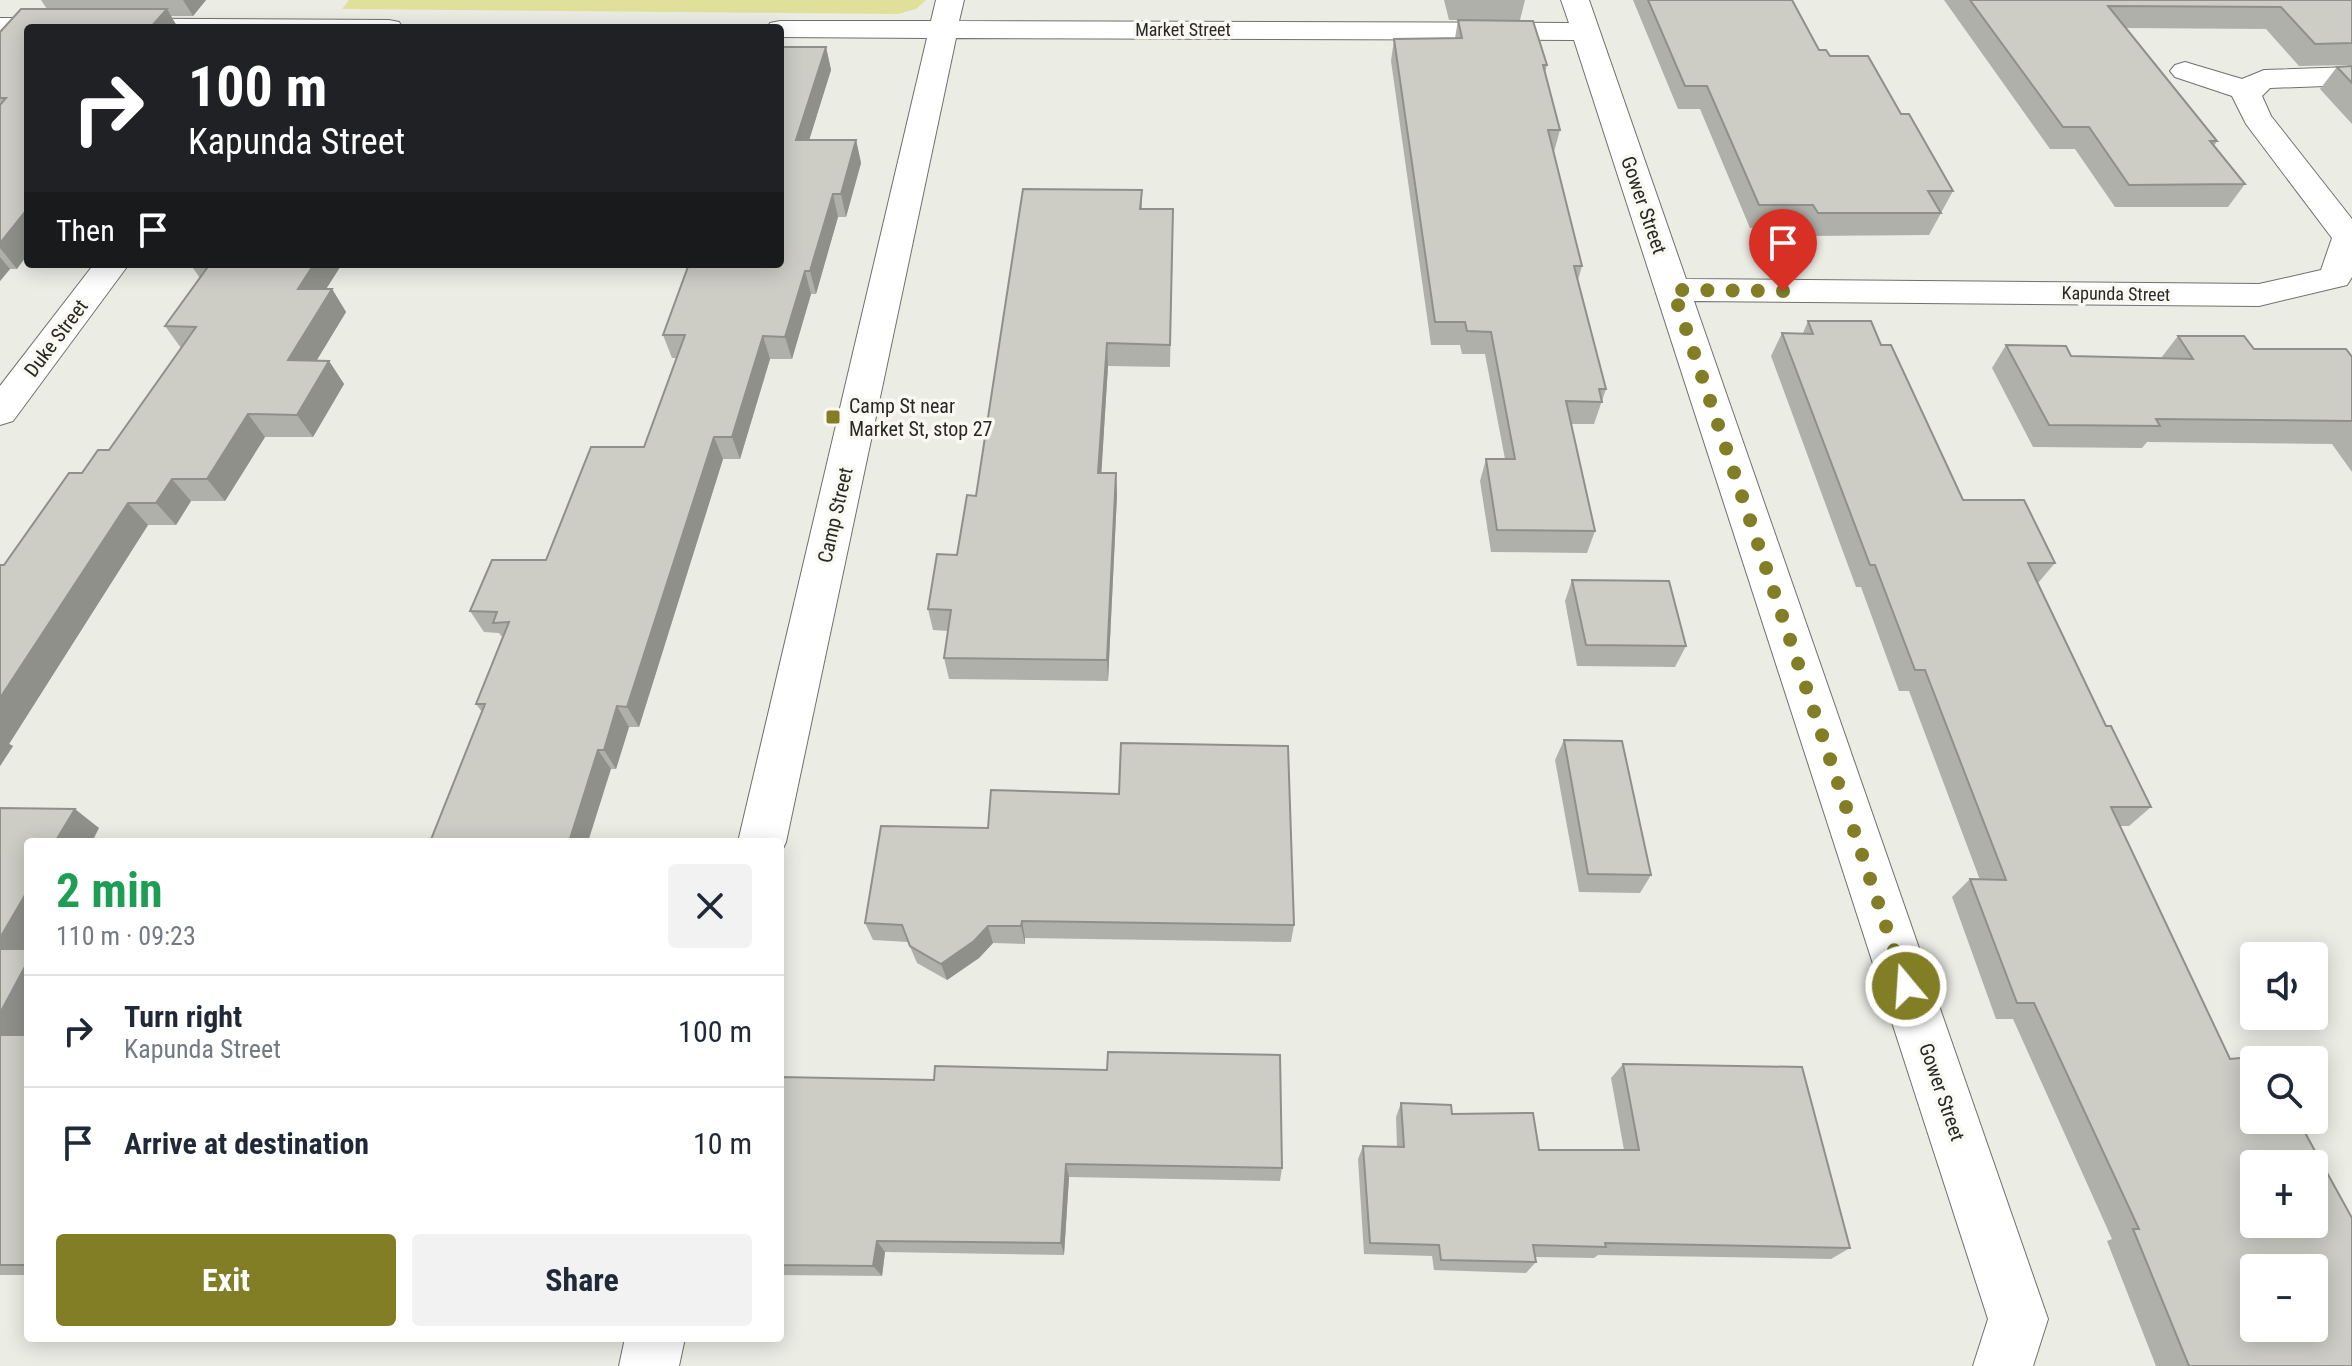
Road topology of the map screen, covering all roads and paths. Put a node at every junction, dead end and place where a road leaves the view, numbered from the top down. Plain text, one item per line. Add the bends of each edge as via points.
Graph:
1 (319, 0) edge
2 (947, 15) edge
3 (1580, 16) edge
4 (300, 24) edge
5 (0, 26) edge
6 (24, 26) edge
7 (784, 29) edge
8 (2185, 71) dead end
9 (2352, 76) edge
10 (2248, 91) junction
11 (109, 268) edge
12 (1673, 290) junction
13 (0, 412) edge
14 (763, 838) edge
15 (654, 1342) edge
16 (2010, 1343) edge
17 (649, 1366) edge

1 - 4 street
2 - 3 street, Market Street
2 - 7 street, Market Street
2 - 14 street, Camp Street
3 - 12 street, Gower Street
5 - 6 street
8 - 10 street
9 - 10 street via 2274,78
10 - 12 street, Kapunda Street via 2257,118 2349,237 2335,277 2259,295
11 - 13 street, Duke Street
12 - 16 street, Gower Street
15 - 17 street

